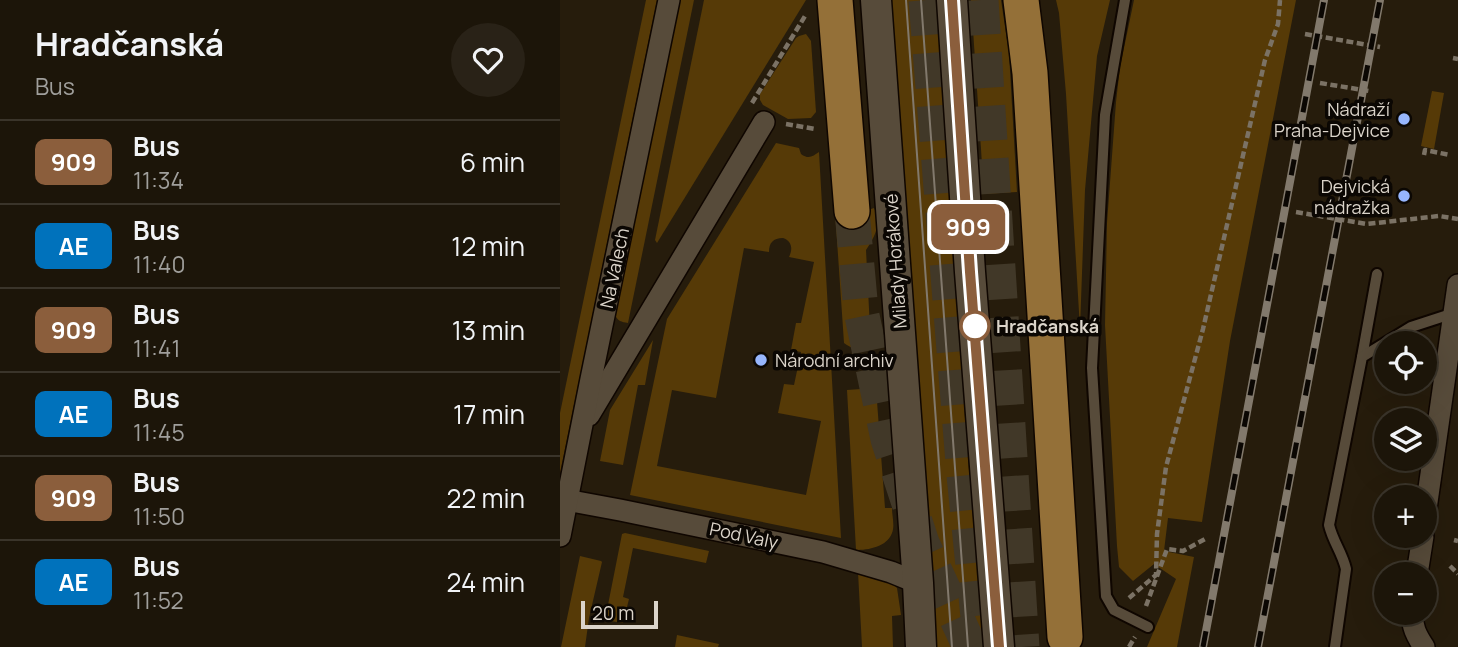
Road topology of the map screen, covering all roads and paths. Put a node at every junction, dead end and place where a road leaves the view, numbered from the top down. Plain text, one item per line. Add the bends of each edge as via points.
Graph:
1 (669, 0) edge
2 (876, 0) edge
3 (952, 0) edge
4 (1021, 0) edge
5 (1125, 0) edge
6 (1280, 0) edge
7 (821, 6) edge
8 (1305, 34) dead end
9 (1380, 47) dead end
10 (1320, 83) dead end
11 (1369, 91) dead end
12 (751, 103) dead end
13 (764, 122) dead end
14 (1424, 155) dead end
15 (1450, 155) dead end
16 (852, 211) tunnel mouth
17 (1296, 212) dead end
18 (1458, 219) edge
19 (1377, 274) dead end
20 (1458, 285) edge
21 (1454, 313) junction
22 (639, 332) junction
23 (598, 342) junction
24 (1362, 357) junction
25 (581, 428) junction
26 (1429, 485) edge
27 (566, 500) junction
28 (560, 536) edge
29 (1207, 538) dead end
30 (1450, 566) dead end
31 (1458, 574) edge
32 (918, 583) junction
33 (1412, 625) edge
34 (1148, 627) dead end
35 (1065, 637) dead end
36 (921, 647) edge
37 (999, 647) edge
38 (1335, 647) edge
39 (1424, 647) edge

1 - 23 street, Na Valech
2 - 32 main road, Milady Horákové
3 - 37 main road
4 - 35 highway via 1030,73
5 - 34 lane via 1105,115 1092,368 1106,596 1115,610
6 - 29 path via 1278,24 1265,60 1166,467 1156,575 1167,549 1183,551
7 - 12 path
7 - 16 highway
8 - 9 path
10 - 11 path
13 - 22 street
14 - 15 path via 1425,150
17 - 18 path via 1367,224 1439,216
19 - 24 lane
20 - 21 street
21 - 24 lane via 1411,327
21 - 26 street
22 - 23 street
22 - 25 street
23 - 25 street, Na Valech
24 - 38 lane via 1329,525 1346,569
25 - 27 street, Na Valech
27 - 28 street, Na Valech
27 - 32 street, Pod Valy via 823,552
30 - 31 path
32 - 36 main road, Milady Horákové
33 - 39 street

